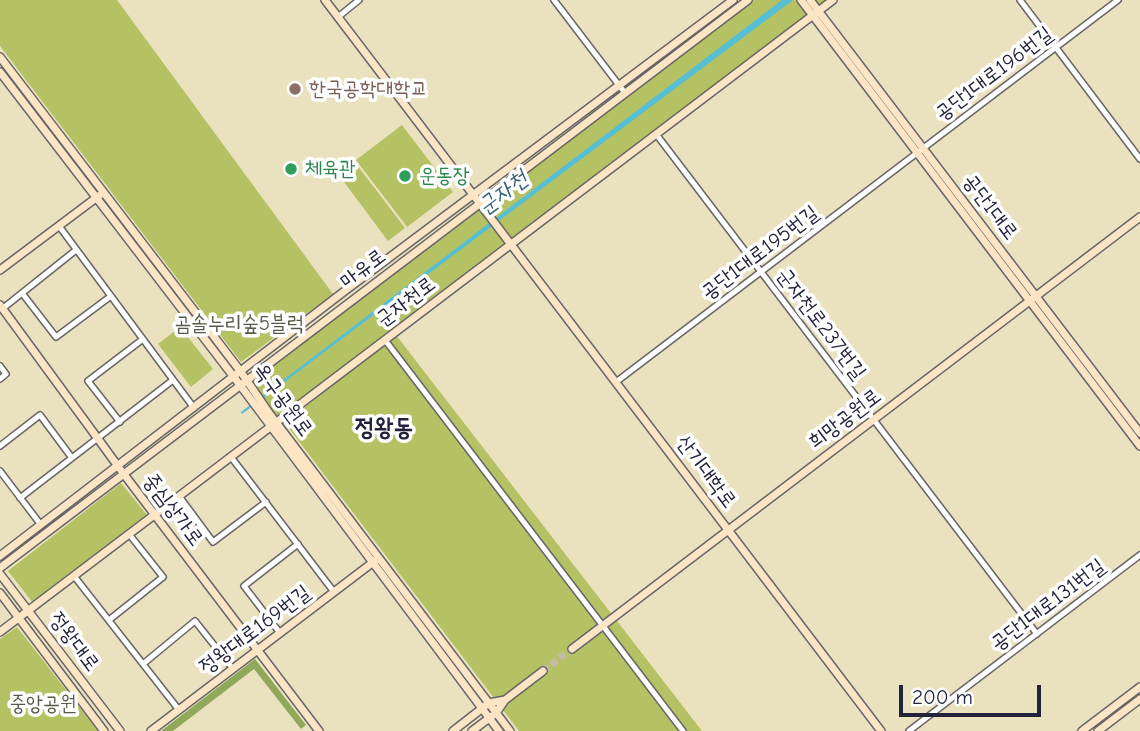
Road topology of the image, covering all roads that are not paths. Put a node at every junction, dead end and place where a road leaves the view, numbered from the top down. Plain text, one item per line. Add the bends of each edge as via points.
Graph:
1 (325, 0) edge
2 (359, 0) edge
3 (554, 0) edge
4 (733, 0) edge
5 (748, 0) edge
6 (833, 0) edge
7 (1020, 0) edge
8 (1118, 0) edge
9 (807, 2) edge
10 (816, 13) junction
11 (338, 17) junction
12 (1055, 48) junction
13 (0, 57) edge
14 (0, 72) edge
15 (619, 86) junction
16 (625, 93) junction
17 (656, 134) junction
18 (920, 151) junction
19 (1140, 159) edge
20 (99, 195) junction
21 (473, 195) junction
22 (479, 203) junction
23 (1140, 217) edge
24 (59, 226) junction
25 (511, 244) junction
26 (76, 250) junction
27 (0, 270) edge
28 (761, 272) junction
29 (22, 293) junction
30 (111, 296) junction
31 (1033, 299) junction
32 (1, 308) edge
33 (143, 339) junction
34 (385, 340) junction
35 (0, 366) edge
36 (241, 372) junction
37 (233, 378) junction
38 (0, 379) edge
39 (173, 380) junction
40 (243, 382) junction
41 (616, 382) junction
42 (194, 408) junction
43 (874, 420) junction
44 (120, 422) junction
45 (274, 424) junction
46 (1140, 433) edge
47 (99, 438) junction
48 (0, 446) edge
49 (1140, 446) edge
50 (231, 457) junction
51 (72, 458) junction
52 (119, 465) junction
53 (0, 471) edge
54 (123, 473) junction
55 (179, 496) junction
56 (20, 498) junction
57 (266, 502) junction
58 (154, 515) junction
59 (41, 525) junction
60 (728, 530) junction
61 (129, 534) junction
62 (298, 544) junction
63 (1140, 555) edge
64 (0, 556) edge
65 (376, 560) junction
66 (0, 568) edge
67 (1, 575) edge
68 (74, 576) junction
69 (334, 592) junction
70 (0, 593) edge
71 (26, 608) junction
72 (16, 615) junction
73 (109, 620) junction
74 (603, 625) junction
75 (0, 632) edge
76 (280, 633) junction
77 (1037, 634) junction
78 (572, 649) tunnel mouth
79 (257, 650) junction
80 (143, 664) junction
81 (233, 669) junction
82 (543, 671) tunnel mouth
83 (1140, 687) edge
84 (1140, 699) edge
85 (505, 700) junction
86 (489, 703) junction
87 (482, 708) junction
88 (179, 710) junction
89 (496, 713) junction
90 (489, 718) junction
91 (104, 731) edge
92 (120, 731) edge
93 (151, 731) edge
94 (319, 731) edge
95 (453, 731) edge
96 (472, 731) edge
97 (499, 731) edge
98 (510, 731) edge
99 (683, 731) edge
100 (881, 731) edge
101 (909, 731) edge
102 (1082, 731) edge
103 (1098, 731) edge

1 - 11 street
2 - 11 street
3 - 15 street
4 - 15 street, 마유로
5 - 16 street, 마유로
6 - 10 street, 군자천로
7 - 12 street
8 - 12 street, 공단1대로196번길
9 - 10 street, 공단1대로
10 - 17 street, 군자천로
10 - 18 street, 공단1대로
11 - 21 street
12 - 18 street, 공단1대로196번길
12 - 19 street
13 - 20 street, 옥구공원로
14 - 20 street, 옥구공원로
15 - 16 street
15 - 21 street, 마유로
16 - 22 street, 마유로
17 - 25 street, 군자천로
17 - 28 street, 군자천로237번길
18 - 28 street, 공단1대로195번길
18 - 31 street, 공단1대로
20 - 24 street
20 - 36 street, 옥구공원로
20 - 37 street, 옥구공원로
21 - 22 street
21 - 36 street, 마유로
22 - 25 street, 산기대학로
22 - 40 street, 마유로
23 - 31 street, 희망공원로
24 - 26 street
24 - 27 street
25 - 34 street, 군자천로
25 - 41 street, 산기대학로
26 - 29 street, 중심상가로
26 - 30 street
28 - 41 street, 공단1대로195번길
28 - 43 street, 군자천로237번길
29 - 30 street via 56,337
29 - 32 street, 중심상가로
30 - 33 street
31 - 43 street, 희망공원로
31 - 46 street, 공단1대로
31 - 49 street
32 - 47 street, 중심상가로
33 - 39 street
33 - 44 street via 88,381
34 - 45 street, 군자천로
34 - 74 street
35 - 38 street via 6,374
36 - 37 street, 마유로
36 - 40 street, 옥구공원로
37 - 40 street, 옥구공원로
37 - 42 street, 마유로
39 - 42 street
39 - 44 street
40 - 45 street, 옥구공원로
40 - 54 street, 마유로
41 - 60 street, 산기대학로
42 - 52 street, 마유로
43 - 60 street, 희망공원로
43 - 77 street, 군자천로237번길
44 - 47 street
45 - 50 street, 군자천로
45 - 65 street, 옥구공원로
47 - 51 street
47 - 52 street, 중심상가로
48 - 51 street via 40,415
50 - 55 street, 군자천로
50 - 57 street
51 - 56 street
52 - 54 street, 중심상가로
52 - 59 street, 마유로
53 - 56 street
54 - 58 street, 중심상가로
54 - 66 street, 마유로
55 - 57 street via 213,542
55 - 58 street, 군자천로
56 - 59 street
57 - 62 street
58 - 61 street, 군자천로
58 - 79 street, 중심상가로
59 - 64 street, 마유로
60 - 74 street, 희망공원로
60 - 100 street, 산기대학로
61 - 68 street, 군자천로
61 - 73 street via 163,577
62 - 69 street
62 - 76 street via 244,586
63 - 77 street, 공단1대로131번길
65 - 69 street, 정왕대로169번길
65 - 86 street, 옥구공원로
65 - 87 street, 옥구공원로
67 - 71 street, 정왕대로
68 - 71 street, 군자천로
68 - 73 street
69 - 76 street, 정왕대로169번길
70 - 72 street, 정왕대로
71 - 72 street, 군자천로
71 - 92 street, 정왕대로
72 - 75 street, 군자천로
72 - 91 street, 정왕대로
73 - 80 street
74 - 78 street, 희망공원로
74 - 99 street
76 - 79 street, 정왕대로169번길
77 - 101 street, 공단1대로131번길
79 - 81 street, 정왕대로169번길
79 - 94 street, 중심상가로
80 - 81 street via 195,621
80 - 88 street
81 - 88 street, 정왕대로169번길
82 - 85 street
83 - 102 street
84 - 103 street
85 - 86 street
85 - 89 street
86 - 87 street
86 - 89 street, 옥구공원로
87 - 90 street, 옥구공원로
87 - 95 street
88 - 93 street, 정왕대로169번길
89 - 90 street
89 - 98 street, 옥구공원로
90 - 96 street
90 - 97 street, 옥구공원로

